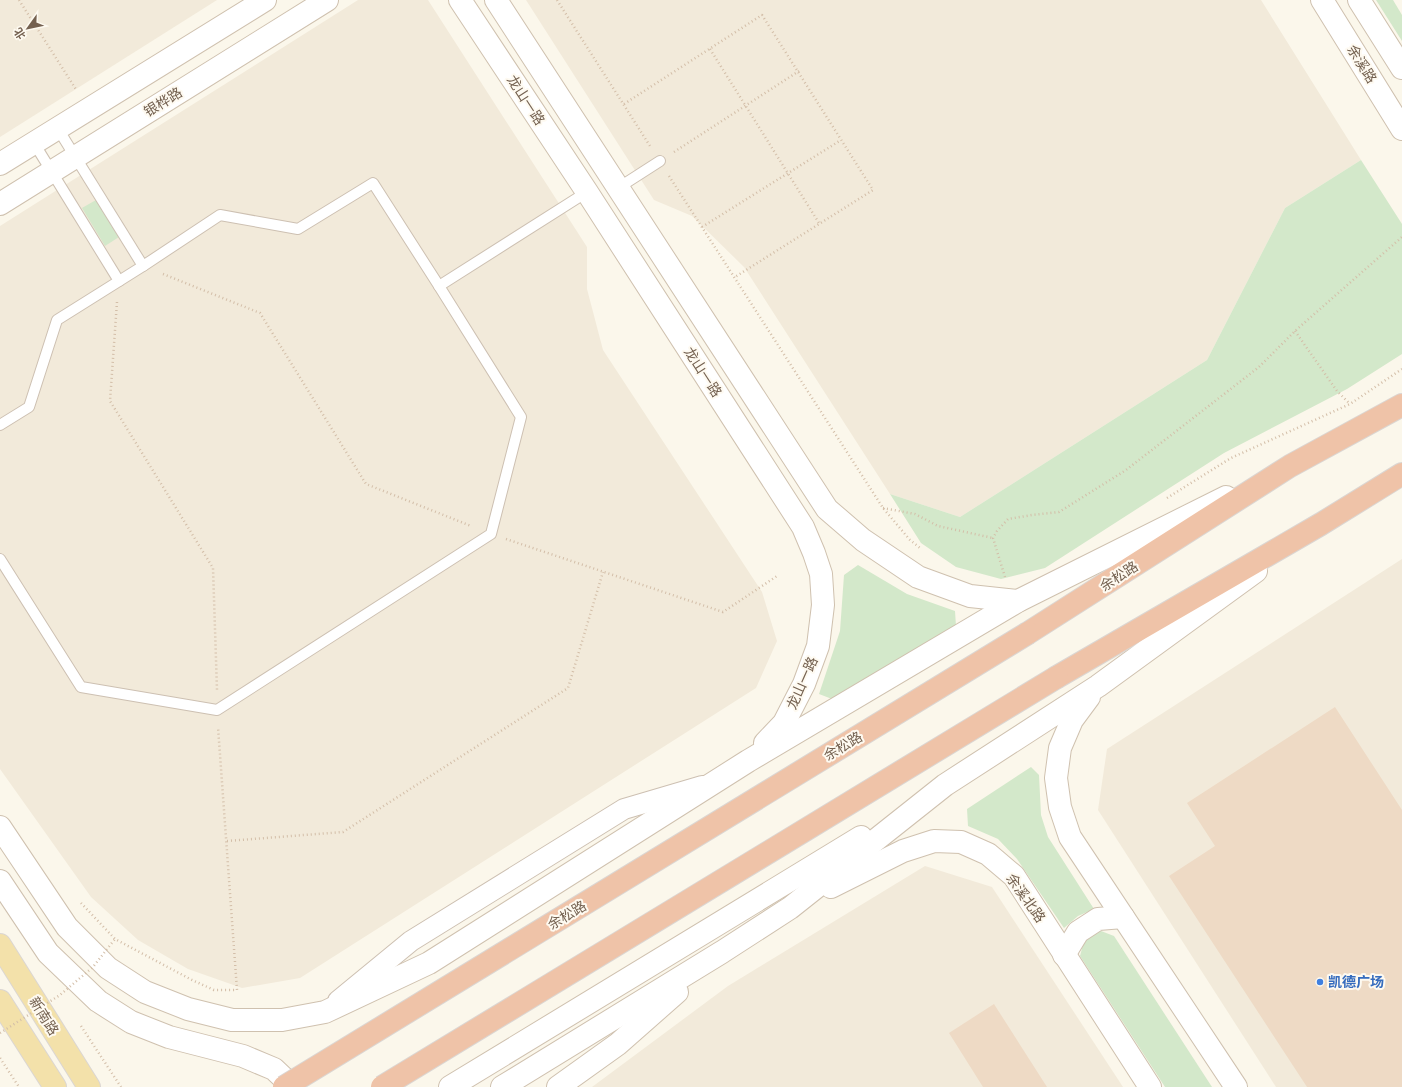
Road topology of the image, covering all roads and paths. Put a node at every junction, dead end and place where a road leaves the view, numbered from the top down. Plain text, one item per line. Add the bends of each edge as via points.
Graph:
1 (20, 0) edge
2 (265, 0) edge
3 (327, 0) edge
4 (460, 0) edge
5 (496, 0) edge
6 (558, 0) edge
7 (1322, 0) edge
8 (1359, 0) edge
9 (710, 48) junction
10 (1402, 68) edge
11 (799, 71) junction
12 (624, 104) junction
13 (746, 106) junction
14 (89, 110) junction
15 (58, 129) junction
16 (1402, 129) edge
17 (841, 140) junction
18 (34, 144) junction
19 (76, 157) junction
20 (660, 161) junction
21 (0, 164) edge
22 (52, 172) junction
23 (788, 173) junction
24 (618, 188) junction
25 (587, 192) junction
26 (0, 204) edge
27 (820, 223) junction
28 (702, 227) junction
29 (1402, 237) edge
30 (143, 266) junction
31 (735, 277) junction
32 (119, 281) junction
33 (439, 286) junction
34 (1295, 331) junction
35 (1402, 369) edge
36 (1350, 404) junction
37 (1402, 405) edge
38 (0, 425) edge
39 (1290, 466) junction
40 (1402, 474) edge
41 (1165, 500) dead end
42 (883, 508) junction
43 (1321, 524) junction
44 (491, 534) junction
45 (993, 538) junction
46 (922, 549) dead end
47 (0, 559) edge
48 (603, 572) junction
49 (777, 576) dead end
50 (1012, 592) junction
51 (1098, 686) junction
52 (217, 710) junction
53 (748, 761) junction
54 (945, 785) junction
55 (0, 827) edge
56 (227, 841) junction
57 (0, 881) edge
58 (78, 900) dead end
59 (790, 908) junction
60 (1123, 917) junction
61 (115, 939) junction
62 (0, 945) edge
63 (722, 952) junction
64 (1064, 955) junction
65 (0, 1001) edge
66 (77, 1020) dead end
67 (0, 1034) edge
68 (0, 1058) edge
69 (19, 1087) edge
70 (55, 1087) edge
71 (89, 1087) edge
72 (121, 1087) edge
73 (284, 1087) edge
74 (293, 1087) edge
75 (382, 1087) edge
76 (450, 1087) edge
77 (502, 1087) edge
78 (558, 1087) edge
79 (1150, 1087) edge
80 (1236, 1087) edge

1 - 14 path
2 - 14 main road
3 - 19 main road, 银桦路
4 - 25 main road, 龙山一路
5 - 24 main road, 龙山一路
6 - 12 path
7 - 16 main road, 余溪路
8 - 10 main road
9 - 11 path via 762,15
9 - 12 path
9 - 13 path
11 - 13 path
11 - 17 path
12 - 20 path
13 - 20 path
13 - 23 path
14 - 15 main road
15 - 18 main road
15 - 19 lane
17 - 23 path
17 - 27 path via 873,190
18 - 21 main road
18 - 22 lane
19 - 22 main road, 银桦路
19 - 30 lane
20 - 24 lane
20 - 28 path
22 - 26 main road, 银桦路
22 - 32 lane
23 - 27 path
23 - 28 path
24 - 50 main road, 龙山一路 via 827,509 863,540 918,577 970,596
25 - 33 lane
25 - 53 main road, 龙山一路 via 802,527 821,574 822,605 818,646 806,678 784,723
27 - 31 path
28 - 31 path
29 - 34 path
30 - 32 lane
30 - 33 lane via 220,215 298,229 373,184
30 - 44 path via 260,313 366,484
31 - 42 path
32 - 38 lane via 57,320 30,407
32 - 52 path via 110,401 213,568
33 - 44 lane via 521,417
34 - 36 path via 1337,391
34 - 45 path via 1259,367 1126,470 1059,512 1008,519
35 - 36 path
36 - 41 path via 1231,458
37 - 39 highway, 余松路
39 - 50 main road
39 - 73 highway, 余松路, bridge via 1028,634
40 - 43 highway
42 - 45 path via 915,514 938,526
42 - 46 path via 910,540
43 - 51 main road
43 - 75 highway, bridge via 1058,677
44 - 48 path
44 - 52 lane
45 - 50 path
47 - 52 lane via 81,688
48 - 49 path via 723,612
48 - 56 path via 568,688 343,832
50 - 53 main road
51 - 54 main road
51 - 60 main road via 1072,720 1060,748 1056,778 1060,807 1070,837
52 - 56 path
53 - 55 main road via 429,963 325,1012 282,1020 232,1020 188,1009 145,992 108,968 67,927
54 - 59 main road
54 - 76 main road
56 - 61 path via 238,990 214,990
57 - 74 main road via 48,953 98,1001 131,1022 170,1037 243,1056 274,1069
58 - 61 path
59 - 63 main road
59 - 64 main road, 余溪北路 via 904,851 934,840 961,842 988,854 1014,876
60 - 64 main road via 1098,919 1078,932
60 - 80 main road
61 - 67 path, bridge via 93,967 60,995
62 - 71 main road, 新南路
63 - 77 main road
63 - 78 main road via 618,1044
64 - 79 main road, 余溪北路
65 - 70 main road, 新南路
66 - 72 path
68 - 69 path

